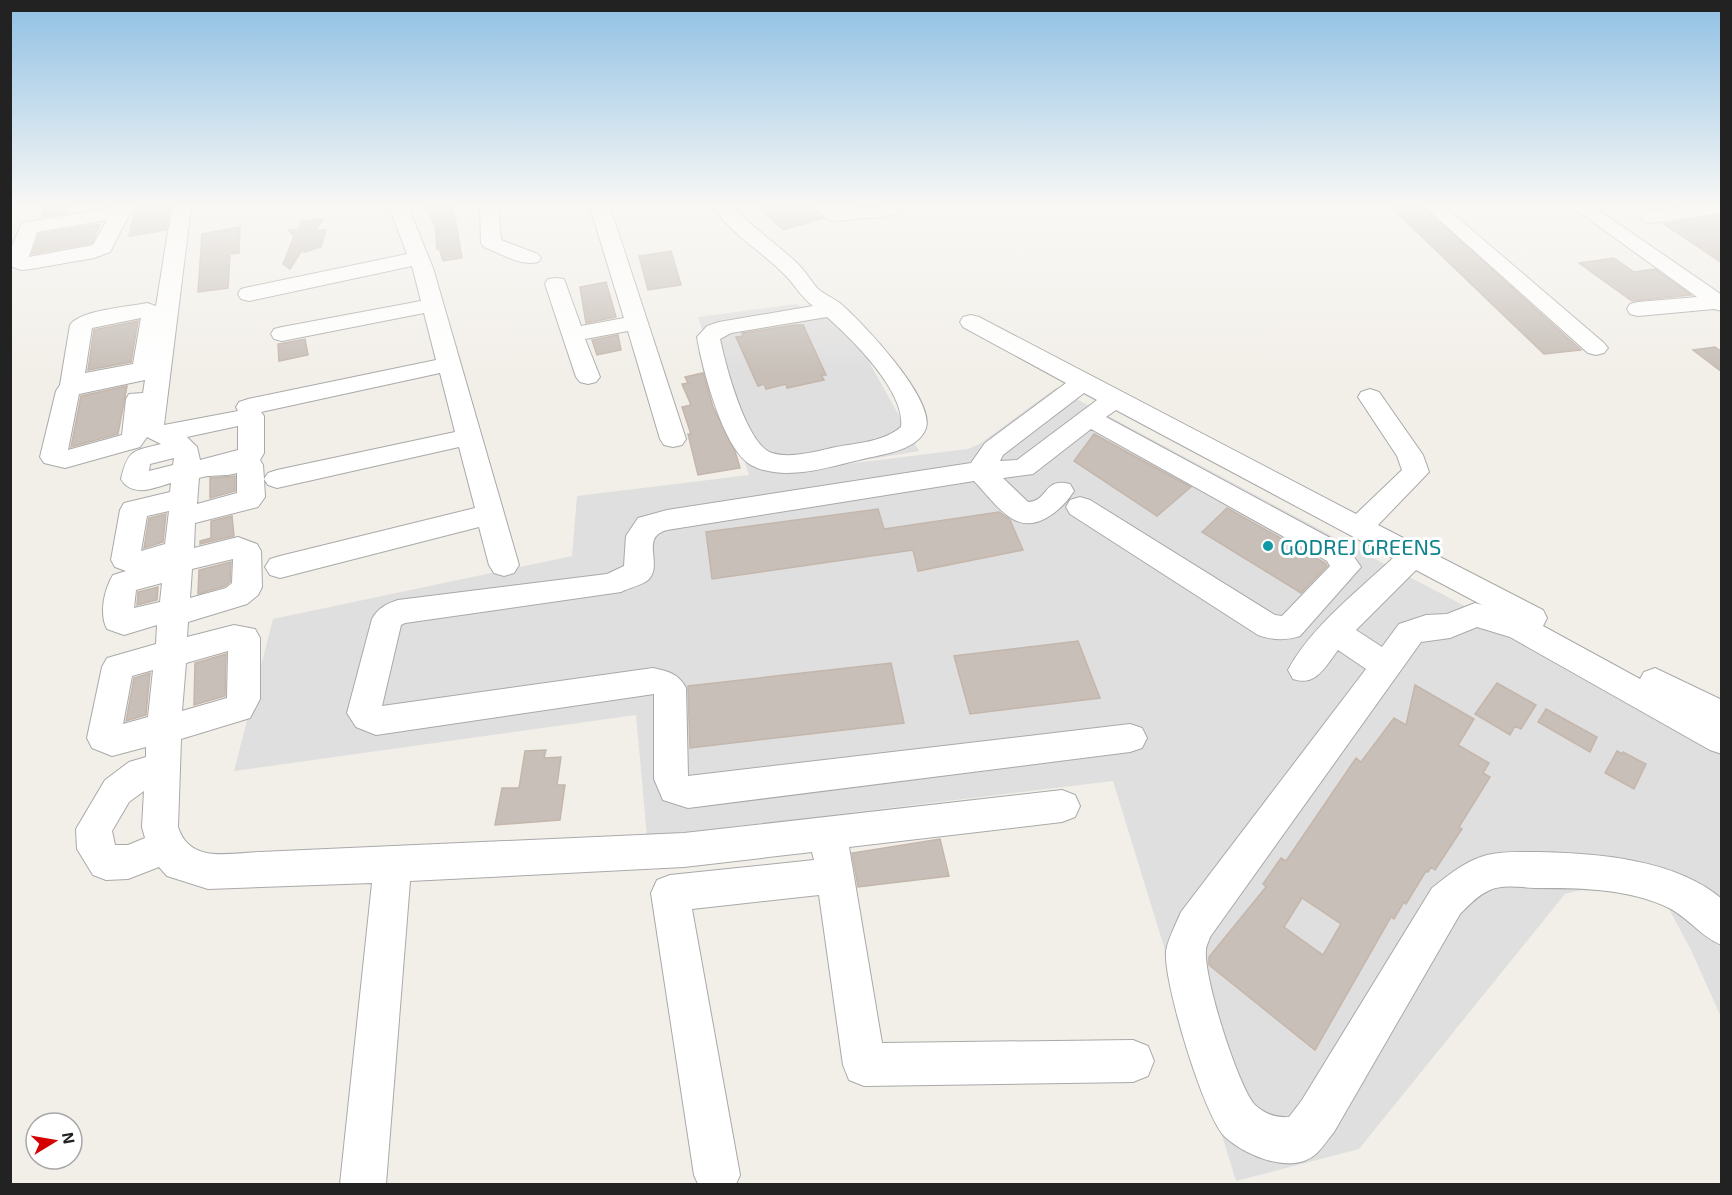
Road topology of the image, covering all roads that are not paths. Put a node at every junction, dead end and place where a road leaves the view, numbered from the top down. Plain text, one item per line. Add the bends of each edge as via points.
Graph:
1 (170, 263) edge
2 (396, 263) edge
3 (420, 263) edge
4 (618, 263) edge
5 (784, 263) edge
6 (1498, 263) edge
7 (1663, 263) edge
8 (556, 284) dead end
9 (249, 294) dead end
10 (1721, 303) edge
11 (433, 305) junction
12 (833, 309) junction
13 (1638, 309) dead end
14 (637, 322) junction
15 (971, 322) dead end
16 (282, 334) dead end
17 (572, 334) junction
18 (1596, 348) dead end
19 (449, 364) junction
20 (588, 377) dead end
21 (1082, 382) junction
22 (1370, 397) dead end
23 (1114, 399) junction
24 (248, 407) dead end
25 (1089, 418) junction
26 (161, 434) junction
27 (469, 437) junction
28 (673, 439) dead end
29 (987, 460) junction
30 (1024, 468) junction
31 (277, 479) dead end
32 (1071, 495) junction
33 (183, 507) junction
34 (490, 514) junction
35 (1359, 527) junction
36 (1413, 556) junction
37 (504, 565) dead end
38 (280, 567) dead end
39 (174, 612) junction
40 (1335, 632) junction
41 (171, 653) junction
42 (1386, 666) junction
43 (1304, 669) dead end
44 (1716, 725) edge
45 (164, 729) junction
46 (1130, 738) dead end
47 (162, 770) junction
48 (1062, 806) dead end
49 (828, 833) junction
50 (166, 847) junction
51 (393, 865) junction
52 (834, 876) junction
53 (1722, 926) edge
54 (1133, 1061) dead end
55 (717, 1175) dead end
56 (363, 1185) edge

1 - 26 street via 149,372 151,426
2 - 9 street
3 - 11 street
4 - 14 street
5 - 12 street via 810,292
6 - 18 street
7 - 10 street
8 - 17 street
10 - 13 street
11 - 16 street
11 - 19 street
12 - 12 street via 727,327 708,337 735,425 752,455 774,463 804,461 867,450 903,438 913,430 916,421 912,407 896,381
14 - 17 street
14 - 28 street
15 - 21 street
17 - 20 street
19 - 24 street
19 - 27 street
21 - 23 street
21 - 29 street
22 - 35 street via 1410,455 1416,472
23 - 25 street
23 - 35 street
25 - 30 street
25 - 32 street via 1337,554 1346,567 1289,628 1269,627
26 - 33 street via 176,440
26 - 33 street via 251,416 249,456
27 - 31 street
27 - 34 street
29 - 30 street
29 - 32 street via 1021,512 1036,513
29 - 46 street via 648,525 639,536 638,572 611,584 398,612 387,619 364,713 376,721 653,681 663,683 670,688 671,779 675,789 688,792
30 - 32 street
33 - 39 street
33 - 39 street via 247,551 247,587 236,596
33 - 39 street via 123,584 118,621
34 - 37 street
34 - 38 street
35 - 36 street
36 - 40 street
36 - 44 street
39 - 41 street
40 - 42 street
40 - 43 street
41 - 45 street
41 - 45 street via 118,667 104,738 111,742
41 - 45 street via 234,637 244,639 244,699 238,708
42 - 44 street via 1410,633 1426,627 1449,626 1475,615 1520,628
42 - 53 street via 1195,926 1186,950 1189,985 1226,1099 1240,1121 1271,1141 1300,1139 1318,1116 1446,901 1484,873 1580,870 1632,877 1680,895 1714,916
45 - 47 street
47 - 50 street via 160,827
47 - 50 street via 141,773 117,791 94,829 95,849 106,863 128,862
48 - 49 street
49 - 51 street via 684,850
49 - 52 street
50 - 51 street via 180,864 208,871
51 - 56 street
52 - 54 street via 864,1065
52 - 55 street via 670,893

